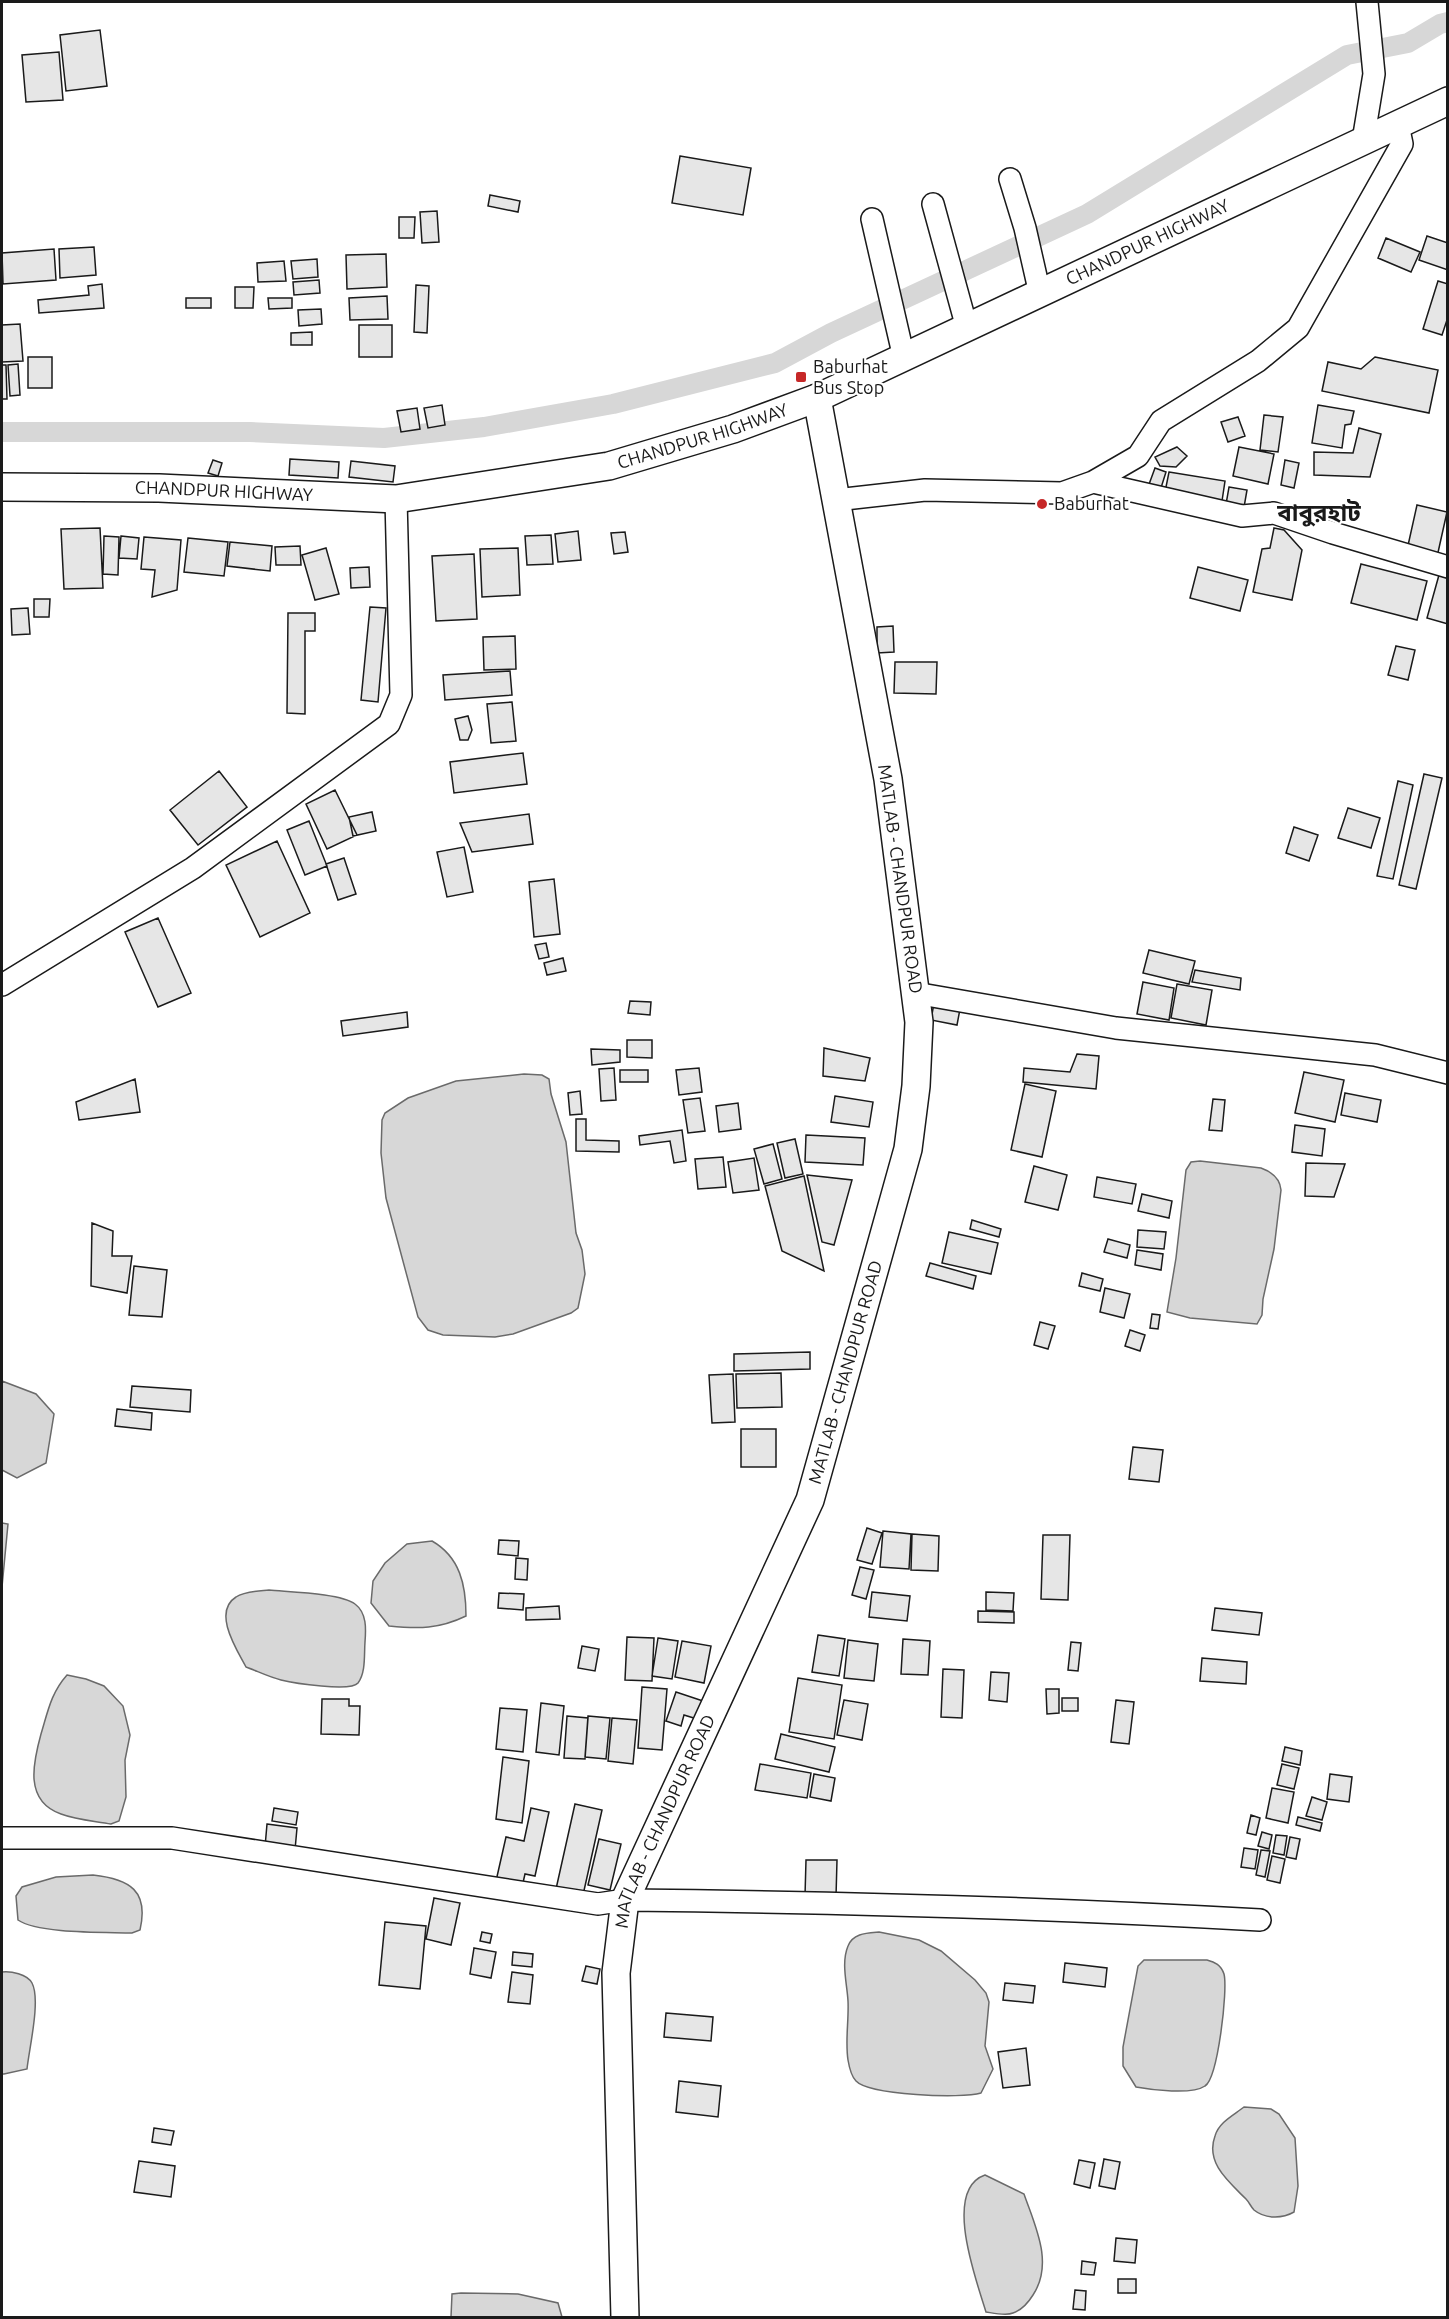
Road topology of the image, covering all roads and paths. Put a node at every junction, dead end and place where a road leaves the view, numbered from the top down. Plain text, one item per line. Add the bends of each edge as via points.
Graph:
1 (1368, 5) edge
2 (1448, 101) edge
3 (1398, 124) junction
4 (1363, 141) junction
5 (1010, 179) dead end
6 (933, 204) dead end
7 (872, 219) dead end
8 (1040, 294) junction
9 (967, 328) junction
10 (904, 358) junction
11 (817, 398) junction
12 (1093, 482) junction
13 (2, 487) edge
14 (396, 500) junction
15 (836, 500) junction
16 (1448, 567) edge
17 (2, 985) edge
18 (915, 993) junction
19 (1448, 1073) edge
20 (2, 1838) edge
21 (625, 1900) junction
22 (1260, 1920) dead end
23 (625, 2318) edge

1 - 4 street via 1374,74
2 - 3 main road, CHANDPUR HIGHWAY
3 - 4 main road, CHANDPUR HIGHWAY
3 - 12 street via 1402,144 1298,328 1258,361 1161,422 1138,456
4 - 8 main road, CHANDPUR HIGHWAY
5 - 8 street
6 - 9 street
7 - 10 street
8 - 9 main road, CHANDPUR HIGHWAY
9 - 10 main road, CHANDPUR HIGHWAY
10 - 11 main road, CHANDPUR HIGHWAY
11 - 14 main road, CHANDPUR HIGHWAY via 733,429 609,466
11 - 15 main road, MATLAB - CHANDPUR ROAD
12 - 15 street via 1062,493 925,490
12 - 16 street via 1242,516 1274,513
13 - 14 main road, CHANDPUR HIGHWAY via 159,488
14 - 17 street via 401,695 389,724 193,868
15 - 18 main road, MATLAB - CHANDPUR ROAD via 888,779
18 - 19 street via 1116,1028 1375,1055
18 - 21 main road, MATLAB - CHANDPUR ROAD via 919,1022 908,1149 810,1500
20 - 21 street via 172,1839 598,1904
21 - 22 street via 1105,1911
21 - 23 main road, MATLAB - CHANDPUR ROAD via 616,1973

